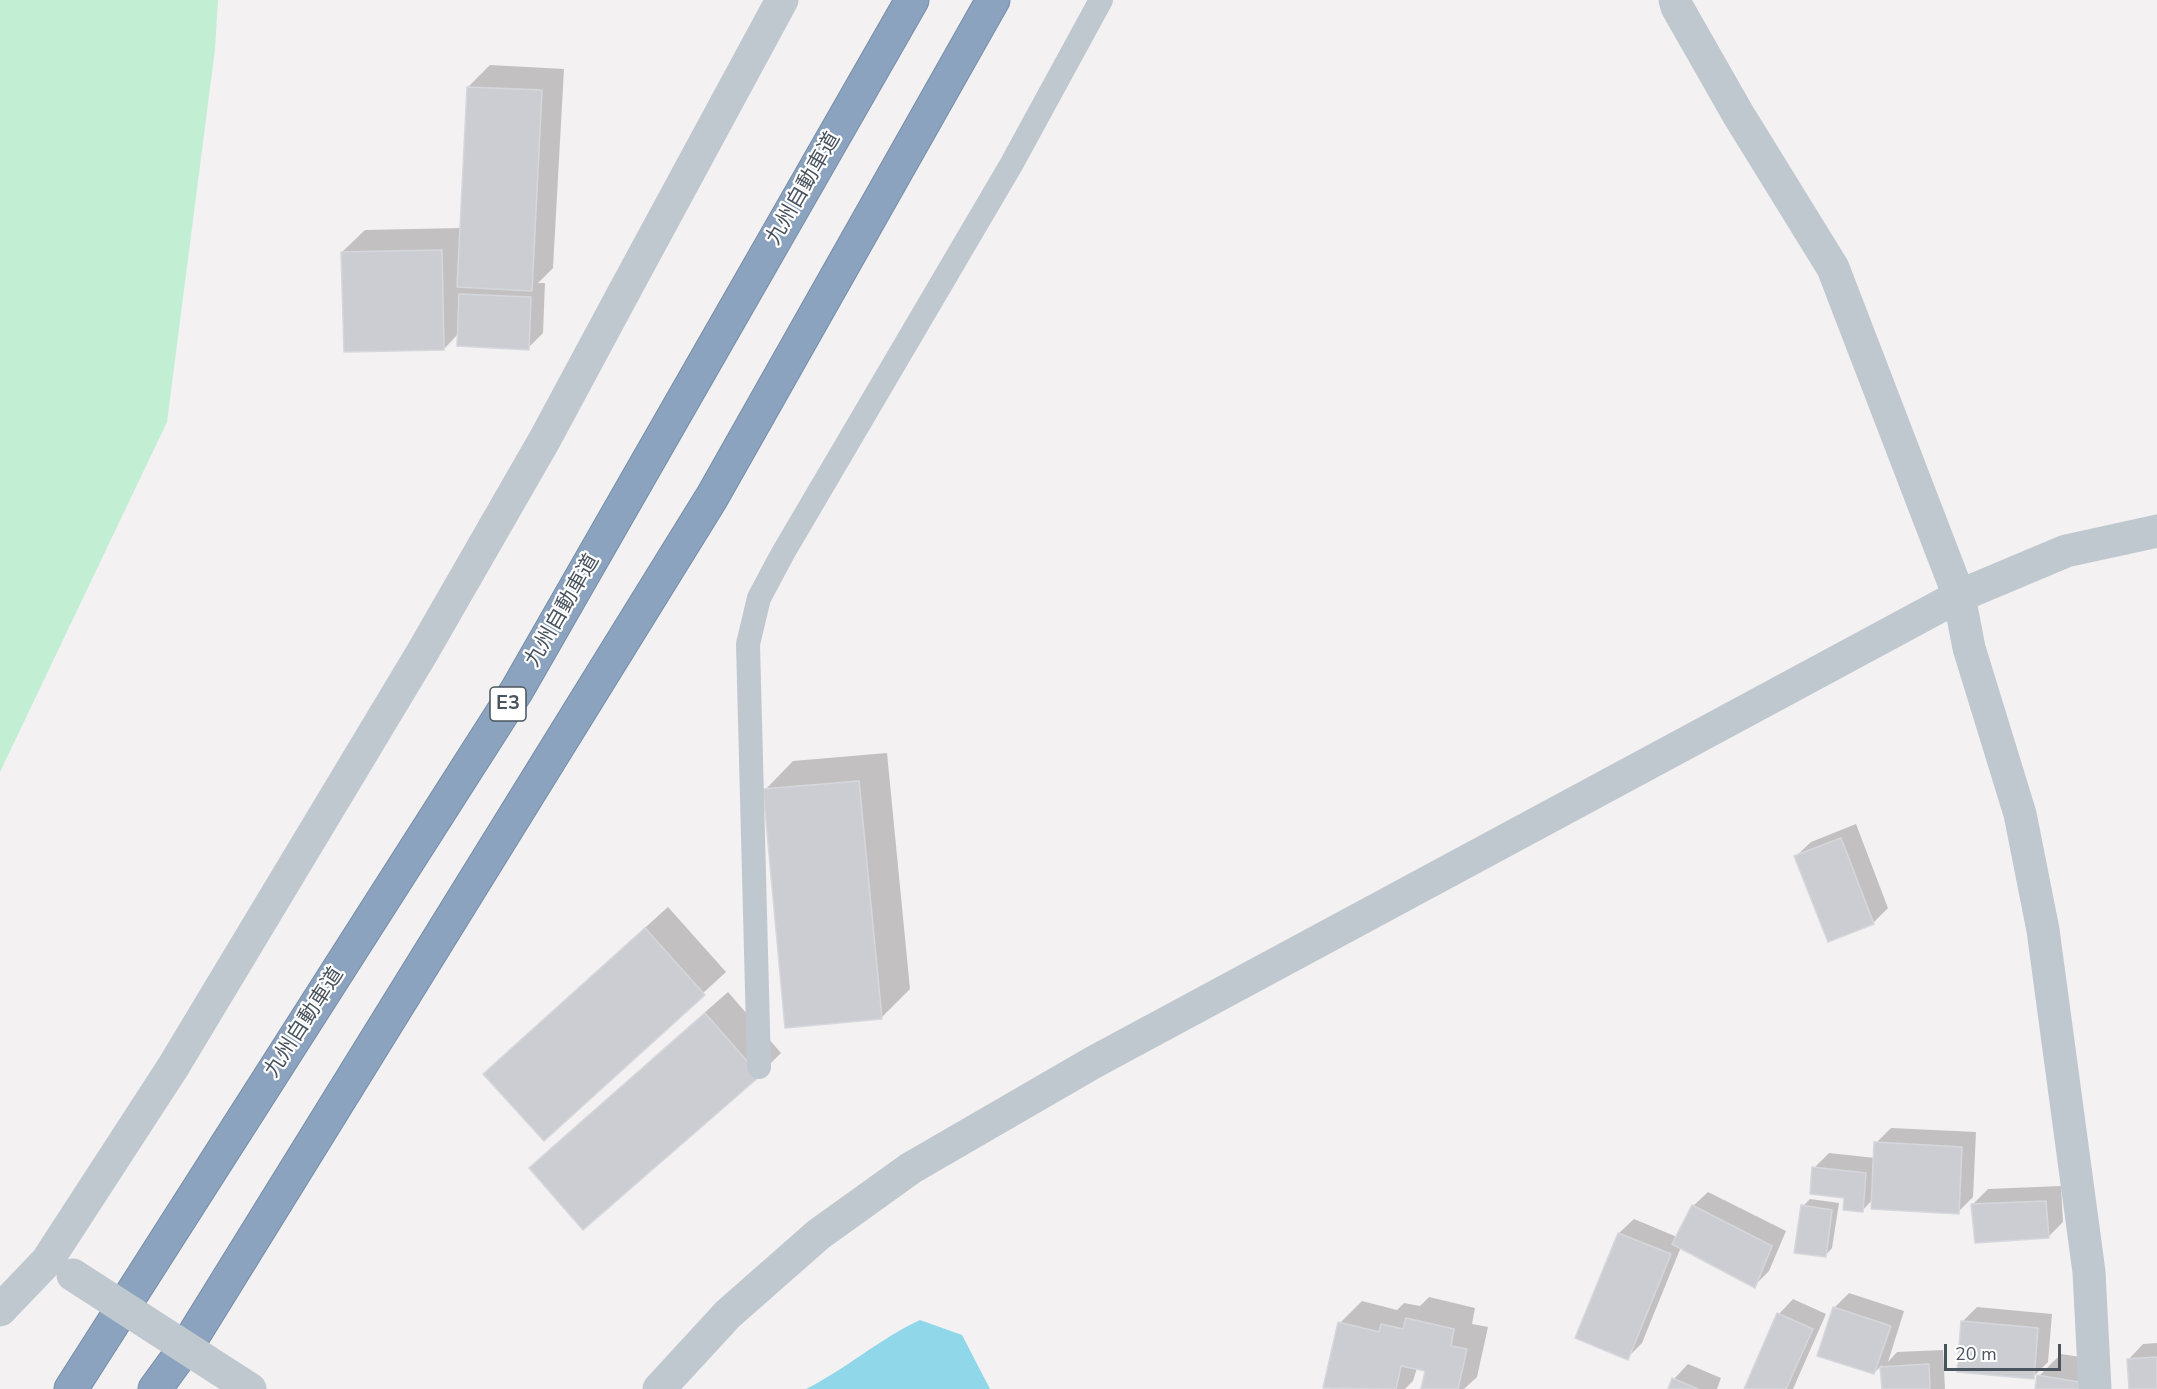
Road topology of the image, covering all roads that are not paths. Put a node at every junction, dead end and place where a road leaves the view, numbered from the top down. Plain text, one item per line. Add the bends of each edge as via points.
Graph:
1 (782, 0) edge
2 (912, 0) edge
3 (993, 0) edge
4 (1101, 0) edge
5 (1675, 0) edge
6 (2157, 531) edge
7 (1959, 596) junction
8 (759, 1066) dead end
9 (60, 1268) junction
10 (0, 1310) edge
11 (71, 1389) edge
12 (155, 1389) edge
13 (250, 1389) edge
14 (659, 1389) edge
15 (2095, 1389) edge

1 - 9 street via 545,439 422,653 173,1067
2 - 11 highway, 九州自動車道 / E3 via 517,690
3 - 12 highway via 712,497 190,1341
4 - 8 lane via 1011,165 759,598 748,644
5 - 7 street via 1738,114 1833,268
6 - 7 street via 2066,551
7 - 14 street via 1094,1062 911,1168 819,1234 728,1314
7 - 15 street via 1970,648 2020,814 2043,930 2088,1272
9 - 10 street
9 - 13 street, bridge

